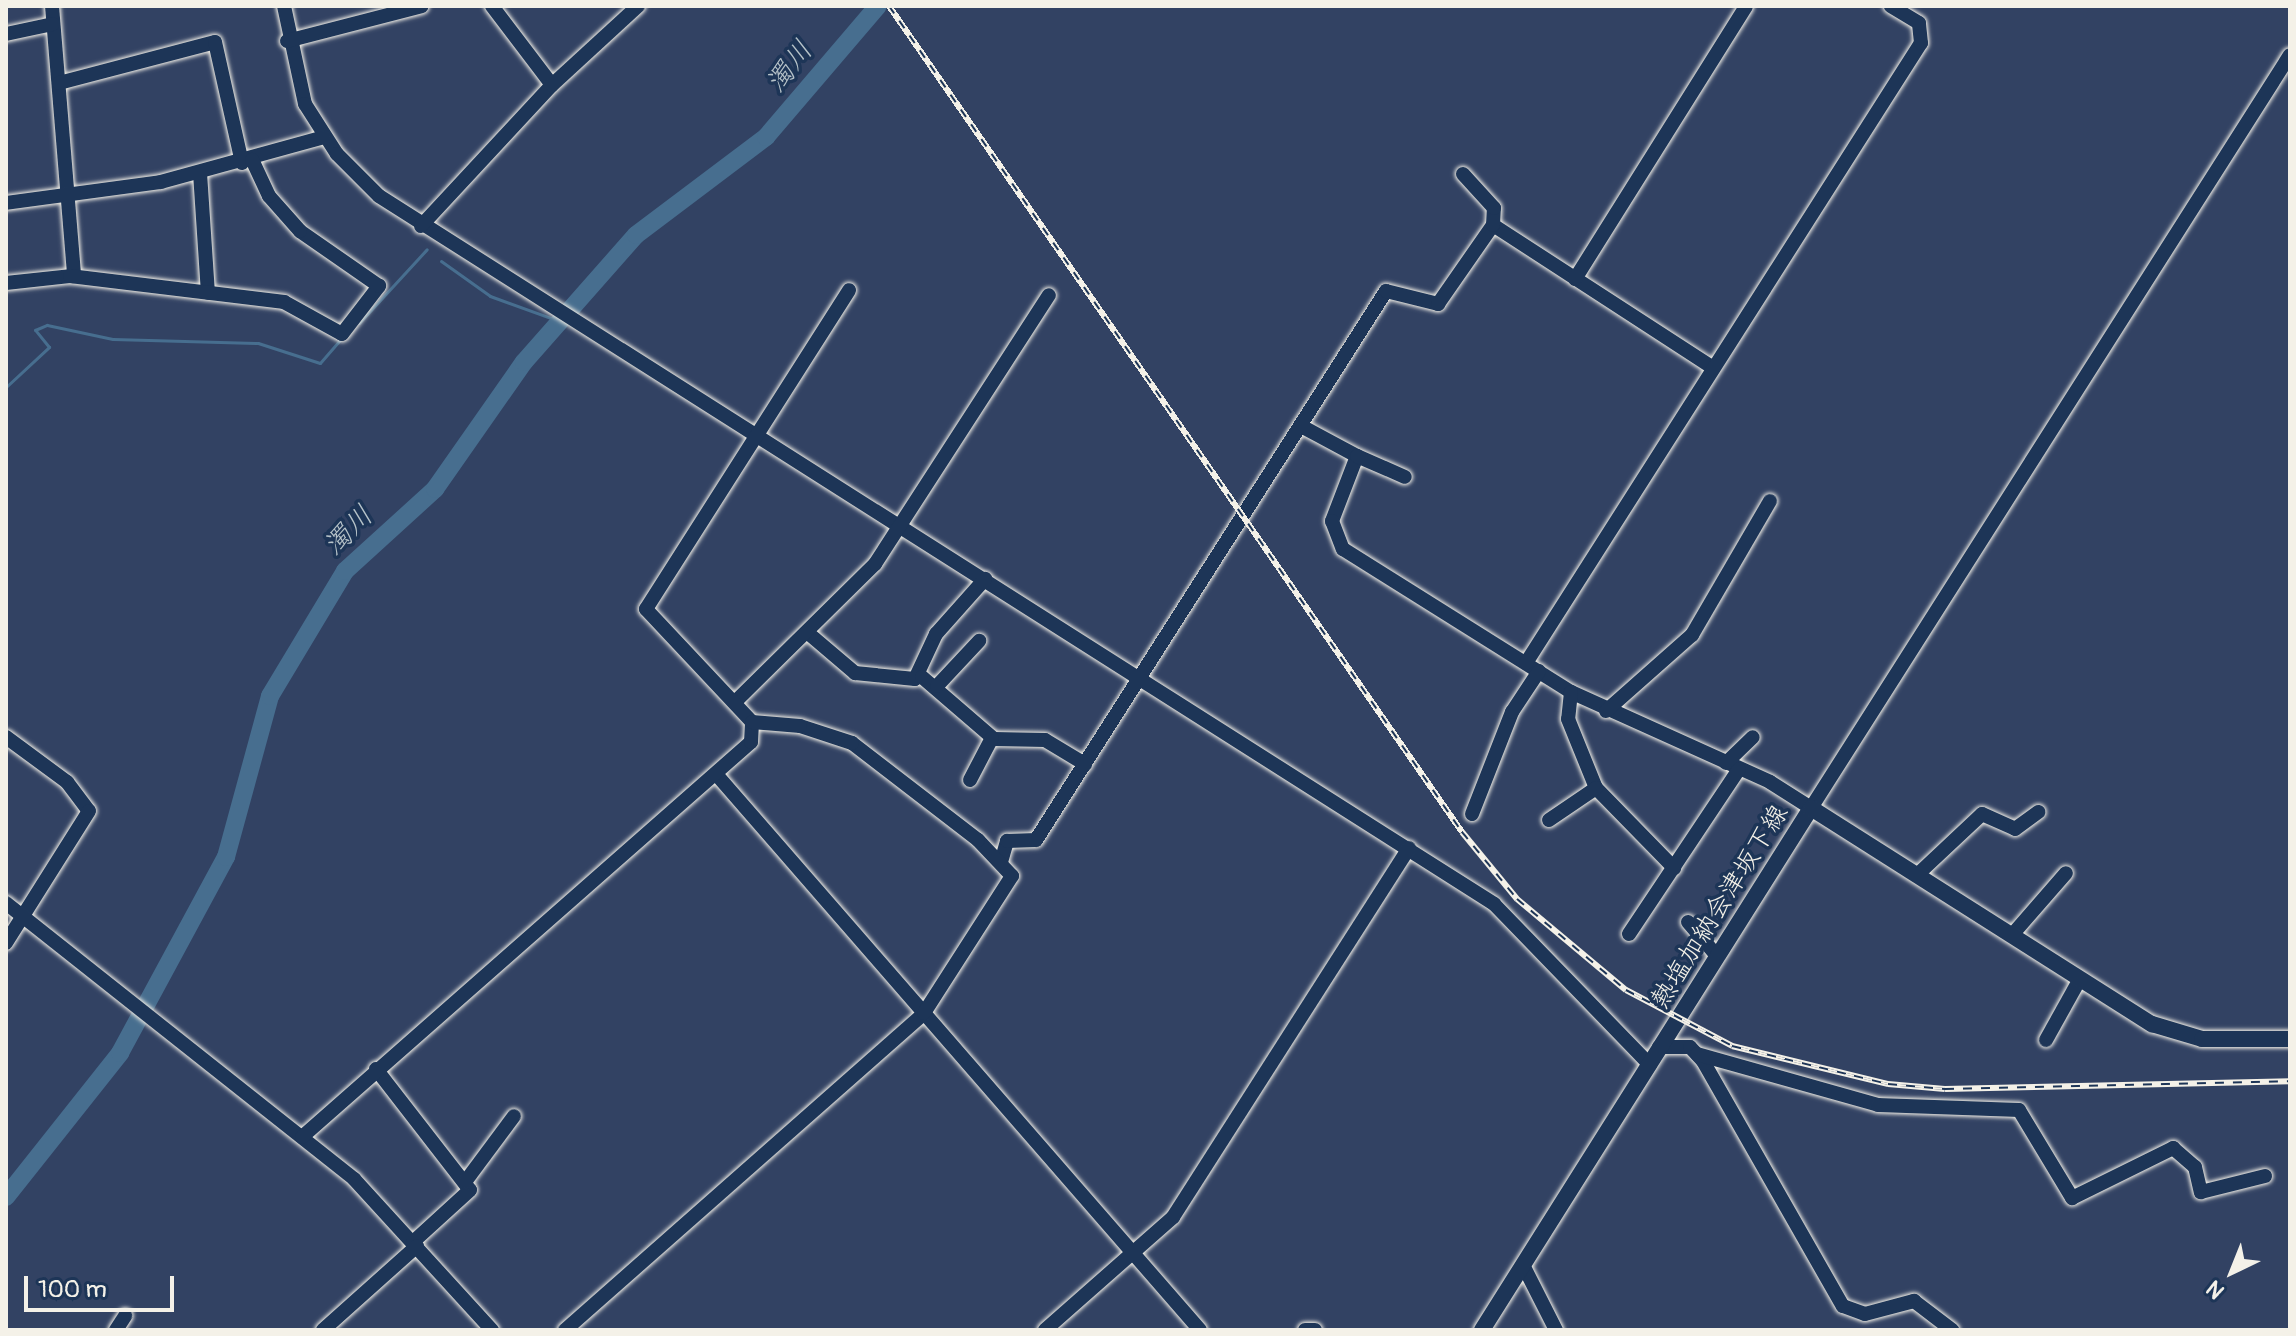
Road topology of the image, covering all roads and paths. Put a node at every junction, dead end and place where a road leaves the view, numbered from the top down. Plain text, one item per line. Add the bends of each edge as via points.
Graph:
1 (52, 6) edge
2 (284, 6) edge
3 (422, 6) edge
4 (492, 6) edge
5 (638, 6) edge
6 (1746, 6) edge
7 (1891, 6) edge
8 (53, 24) junction
9 (6, 34) edge
10 (287, 41) junction
11 (2290, 55) edge
12 (59, 83) junction
13 (552, 85) junction
14 (324, 137) junction
15 (247, 162) junction
16 (200, 173) junction
17 (1463, 174) dead end
18 (67, 195) junction
19 (6, 203) edge
20 (1493, 225) junction
21 (421, 226) junction
22 (74, 276) junction
23 (1575, 279) junction
24 (6, 283) edge
25 (849, 290) dead end
26 (208, 293) junction
27 (1049, 295) dead end
28 (1713, 368) junction
29 (1301, 426) junction
30 (757, 436) junction
31 (1357, 456) junction
32 (1405, 477) dead end
33 (1770, 501) dead end
34 (898, 526) junction
35 (985, 579) junction
36 (808, 633) junction
37 (979, 641) dead end
38 (1526, 663) junction
39 (1539, 671) junction
40 (922, 677) junction
41 (1140, 678) junction
42 (937, 686) junction
43 (1571, 692) junction
44 (735, 702) junction
45 (1606, 711) junction
46 (752, 722) junction
47 (6, 737) edge
48 (1753, 737) dead end
49 (992, 738) junction
50 (1085, 764) junction
51 (1732, 766) junction
52 (716, 774) junction
53 (970, 780) dead end
54 (1596, 788) junction
55 (1811, 808) junction
56 (2038, 812) dead end
57 (1472, 814) dead end
58 (1549, 820) dead end
59 (1409, 848) junction
60 (1001, 862) junction
61 (1674, 868) junction
62 (2066, 873) dead end
63 (1917, 875) junction
64 (16, 912) edge
65 (1688, 922) dead end
66 (1629, 934) dead end
67 (2012, 935) junction
68 (6, 943) edge
69 (1717, 956) junction
70 (2080, 979) junction
71 (924, 1013) junction
72 (2290, 1039) edge
73 (2046, 1040) dead end
74 (1659, 1047) junction
75 (1697, 1054) junction
76 (1650, 1065) junction
77 (376, 1069) junction
78 (514, 1116) dead end
79 (302, 1137) junction
80 (2265, 1176) dead end
81 (465, 1182) junction
82 (415, 1244) junction
83 (1134, 1251) junction
84 (1523, 1265) junction
85 (125, 1316) dead end
86 (116, 1330) edge
87 (323, 1330) edge
88 (492, 1330) edge
89 (565, 1330) edge
90 (1045, 1330) edge
91 (1200, 1330) edge
92 (1305, 1330) edge
93 (1315, 1330) edge
94 (1482, 1330) edge
95 (1556, 1330) edge
96 (1952, 1330) edge

1 - 8 street
2 - 10 street
3 - 10 street
4 - 13 street
5 - 13 street
6 - 23 street
7 - 28 street via 1919,23 1924,38
8 - 9 street
8 - 12 street
10 - 14 street via 305,104
11 - 55 street
12 - 15 street via 215,42
12 - 18 street
13 - 21 street
14 - 15 street
14 - 21 street via 364,183
15 - 16 street
15 - 26 street via 300,231 379,292 342,334 284,302
16 - 18 street
16 - 26 street
17 - 20 street via 1494,208
18 - 19 street
18 - 22 street
20 - 23 street
20 - 29 street via 1438,304 1386,291
21 - 30 street
22 - 24 street
22 - 26 street
23 - 28 street
25 - 30 street
27 - 34 street
28 - 38 street
29 - 31 street
29 - 41 street
30 - 34 street
30 - 44 street via 646,609
31 - 32 street
31 - 38 street via 1334,508 1337,542
33 - 45 street via 1692,635
34 - 35 street
34 - 36 street via 868,573
35 - 40 street via 936,634
35 - 41 street
36 - 40 street via 855,673
36 - 44 street
37 - 42 street
38 - 39 street
39 - 43 street
39 - 57 street via 1509,716
40 - 42 street
41 - 50 street
41 - 59 street
42 - 49 street
43 - 45 street
43 - 54 street via 1568,719
44 - 46 street
45 - 51 street
46 - 52 street via 751,742
46 - 60 street via 800,726 852,743
47 - 64 street via 67,782 89,811
48 - 51 street
49 - 50 street via 1045,740
49 - 53 street
50 - 60 street via 1036,840 1007,841
51 - 55 street
51 - 61 street
52 - 71 street
52 - 77 street
54 - 58 street
54 - 61 street
55 - 63 main road, 熱塩加納会津坂下線
55 - 69 main road, 熱塩加納会津坂下線
56 - 63 street via 2015,829 1982,814
59 - 76 street via 1510,916
59 - 83 street via 1173,1217
60 - 71 street via 1012,876 1008,888
61 - 66 street
62 - 67 street
63 - 67 main road, 熱塩加納会津坂下線
64 - 68 street
64 - 79 street
65 - 69 street
67 - 70 main road, 熱塩加納会津坂下線
69 - 74 main road, 熱塩加納会津坂下線
70 - 72 main road, 熱塩加納会津坂下線 via 2182,1035
70 - 73 street
71 - 83 street
71 - 89 street
74 - 75 street
74 - 76 main road, 熱塩加納会津坂下線
75 - 80 street via 1865,1103 2019,1110 2072,1198 2173,1148 2195,1167 2201,1192
75 - 96 street via 1843,1306 1865,1314 1914,1301
76 - 84 main road, 熱塩加納会津坂下線
77 - 79 street
77 - 81 street
78 - 81 street
79 - 82 street
81 - 82 street via 470,1193
82 - 87 street
82 - 88 street
83 - 90 street
83 - 91 street
84 - 94 main road, 熱塩加納会津坂下線
84 - 95 street
85 - 86 street
92 - 93 street

